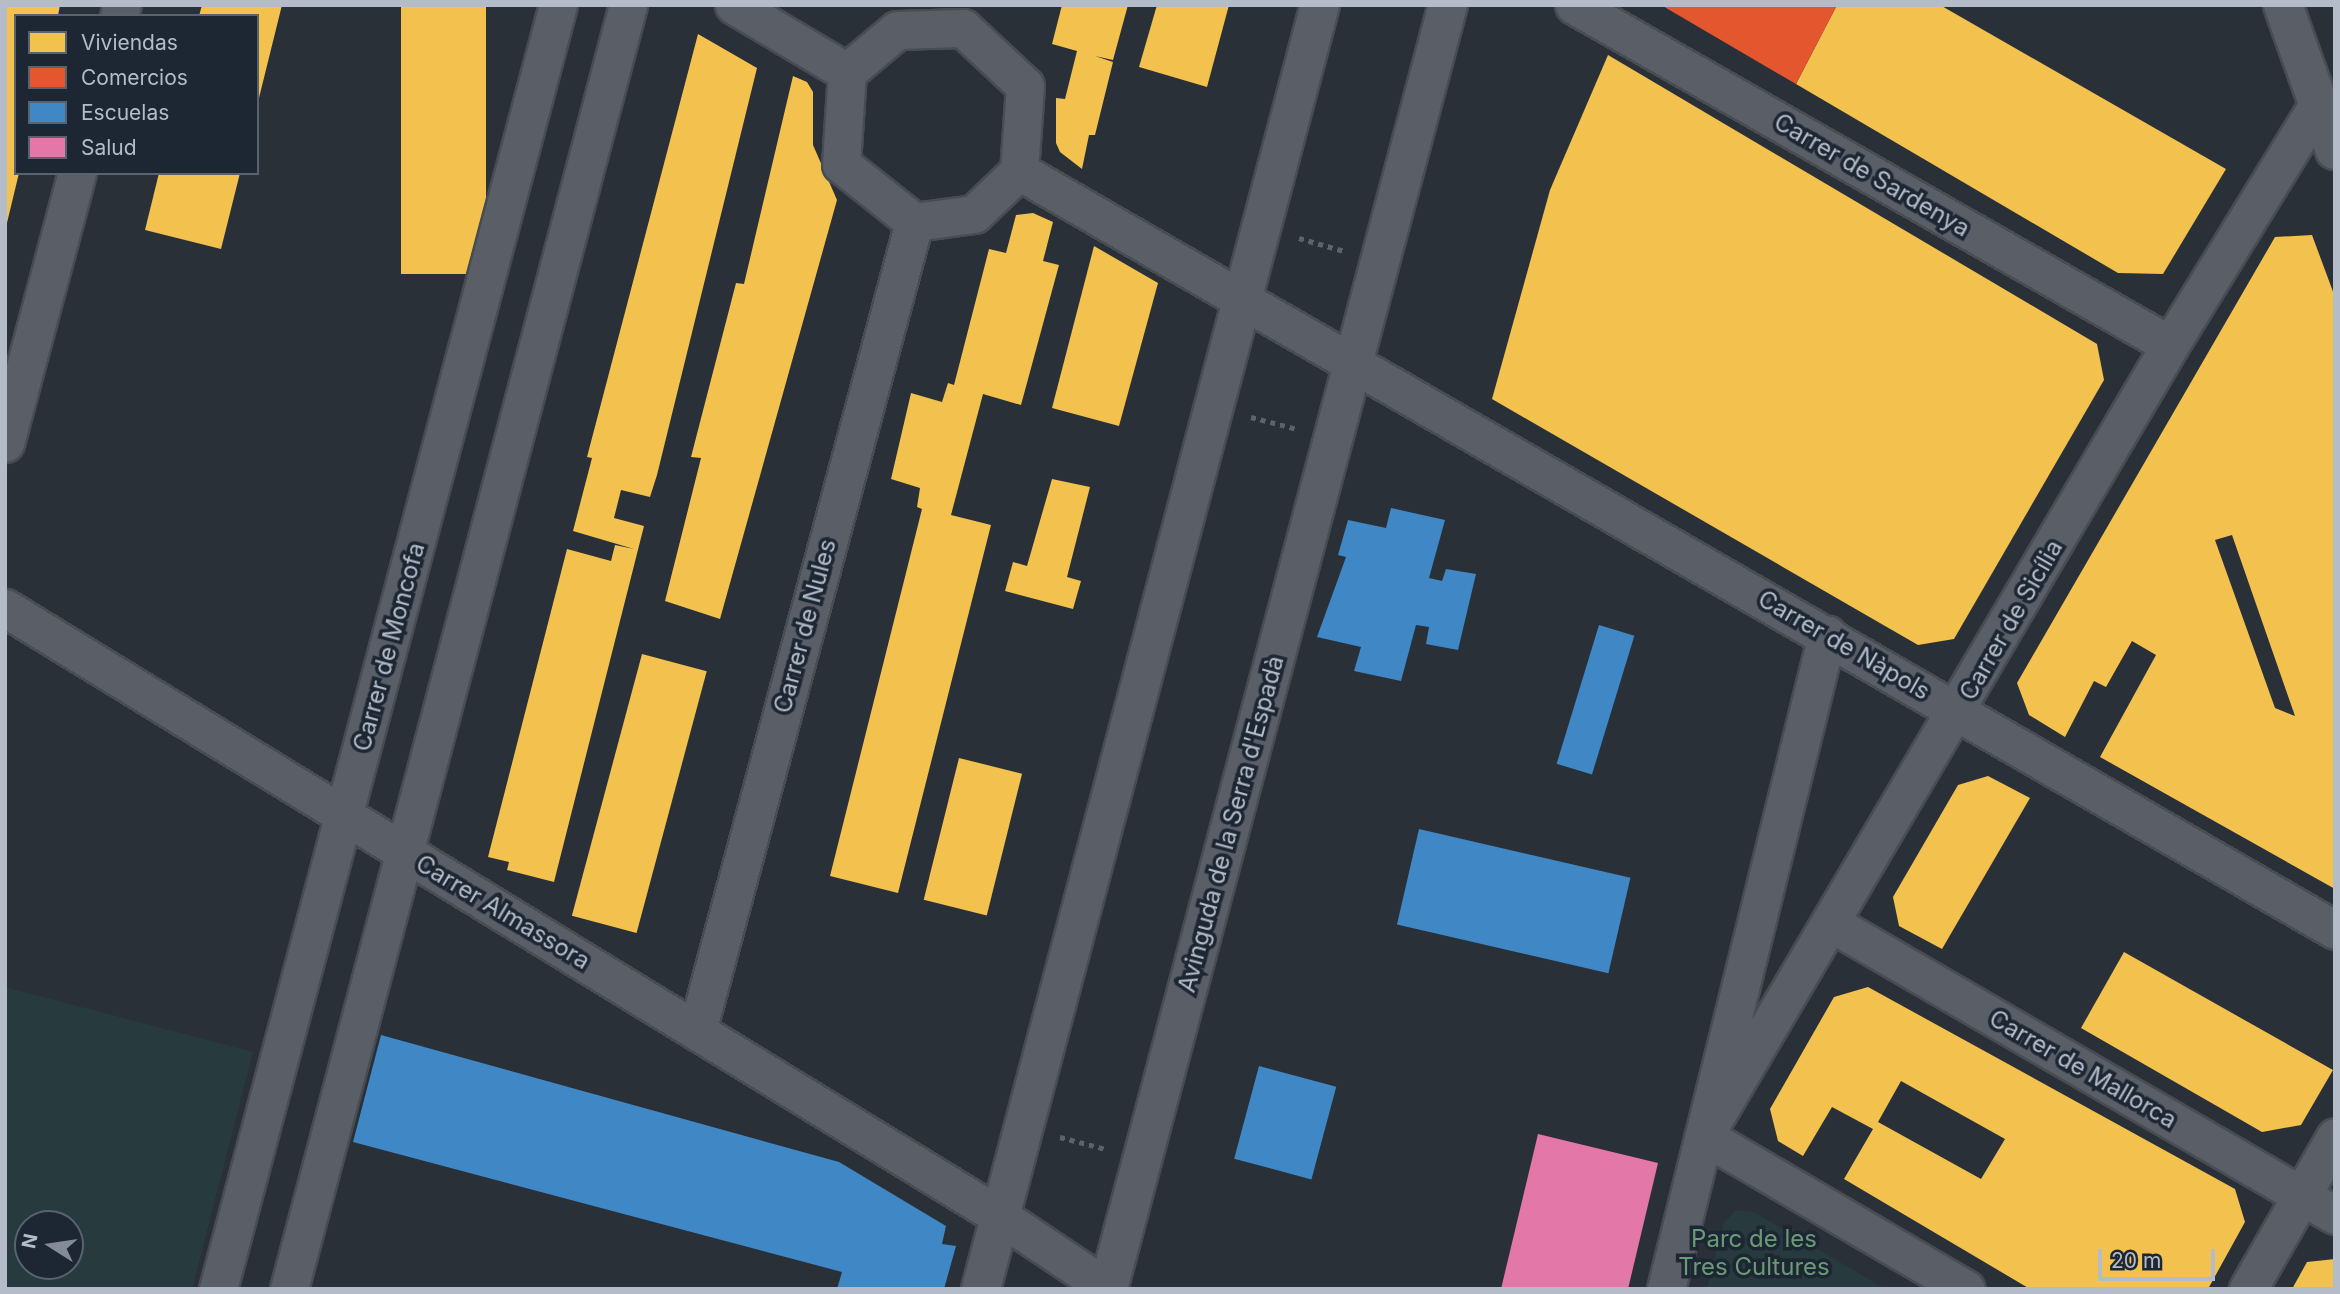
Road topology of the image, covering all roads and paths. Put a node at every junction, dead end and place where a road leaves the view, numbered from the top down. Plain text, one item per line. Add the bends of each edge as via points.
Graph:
1 (558, 5) edge
2 (628, 5) edge
3 (734, 5) edge
4 (1320, 5) edge
5 (1448, 5) edge
6 (1574, 5) edge
7 (2283, 5) edge
8 (966, 17) edge
9 (847, 72) junction
10 (2318, 104) junction
11 (2335, 150) edge
12 (1019, 171) junction
13 (76, 175) edge
14 (914, 222) junction
15 (1261, 227) junction
16 (1380, 261) junction
17 (1242, 300) junction
18 (2170, 345) junction
19 (1353, 361) junction
20 (1214, 407) junction
21 (1333, 439) junction
22 (5, 443) edge
23 (5, 608) edge
24 (1827, 635) junction
25 (1958, 711) junction
26 (344, 816) junction
27 (405, 853) junction
28 (1831, 923) junction
29 (2335, 930) edge
30 (697, 1031) junction
31 (1024, 1127) junction
32 (1704, 1136) junction
33 (2335, 1138) edge
34 (1142, 1159) junction
35 (2301, 1196) junction
36 (2335, 1215) edge
37 (1001, 1217) junction
38 (1108, 1288) edge
39 (218, 1289) edge
40 (289, 1289) edge
41 (981, 1289) edge
42 (1666, 1289) edge
43 (1966, 1289) edge
44 (2248, 1289) edge

1 - 26 street, Carrer de Moncofa
2 - 27 street
3 - 9 street
4 - 15 street
5 - 16 street, Avinguda de la Serra d'Espadà
6 - 18 street, Carrer de Sardenya
7 - 10 street
8 - 9 street via 897,30
8 - 12 street via 1025,86
9 - 14 street via 841,164
10 - 11 street
10 - 18 street, Carrer de Sicília
12 - 14 street via 974,214
12 - 17 street
13 - 22 street
14 - 30 street, Carrer de Nules
15 - 16 path
15 - 17 street
16 - 19 street, Avinguda de la Serra d'Espadà
17 - 19 street
17 - 20 street
18 - 25 street, Carrer de Sicília
19 - 21 street, Avinguda de la Serra d'Espadà
19 - 24 street, Carrer de Nàpols
20 - 21 path
20 - 31 street
21 - 34 street, Avinguda de la Serra d'Espadà
23 - 26 street, Carrer Almassora
24 - 25 street, Carrer de Nàpols
24 - 32 street, Carrer de Sicília
25 - 28 street, Carrer de Sicília
25 - 29 street, Carrer de Nàpols
26 - 27 street, Carrer Almassora
26 - 39 street, Carrer de Moncofa
27 - 30 street, Carrer Almassora
27 - 40 street
28 - 32 street, Carrer de Sicília
28 - 35 street, Carrer de Mallorca
30 - 37 street, Carrer Almassora
31 - 34 path
31 - 37 street
32 - 42 street, Carrer de Sicília
32 - 43 street
33 - 35 street
34 - 38 street, Avinguda de la Serra d'Espadà
35 - 36 street, Carrer de Mallorca
35 - 44 street
37 - 38 street, Avinguda de la Serra d'Espadà
37 - 41 street

